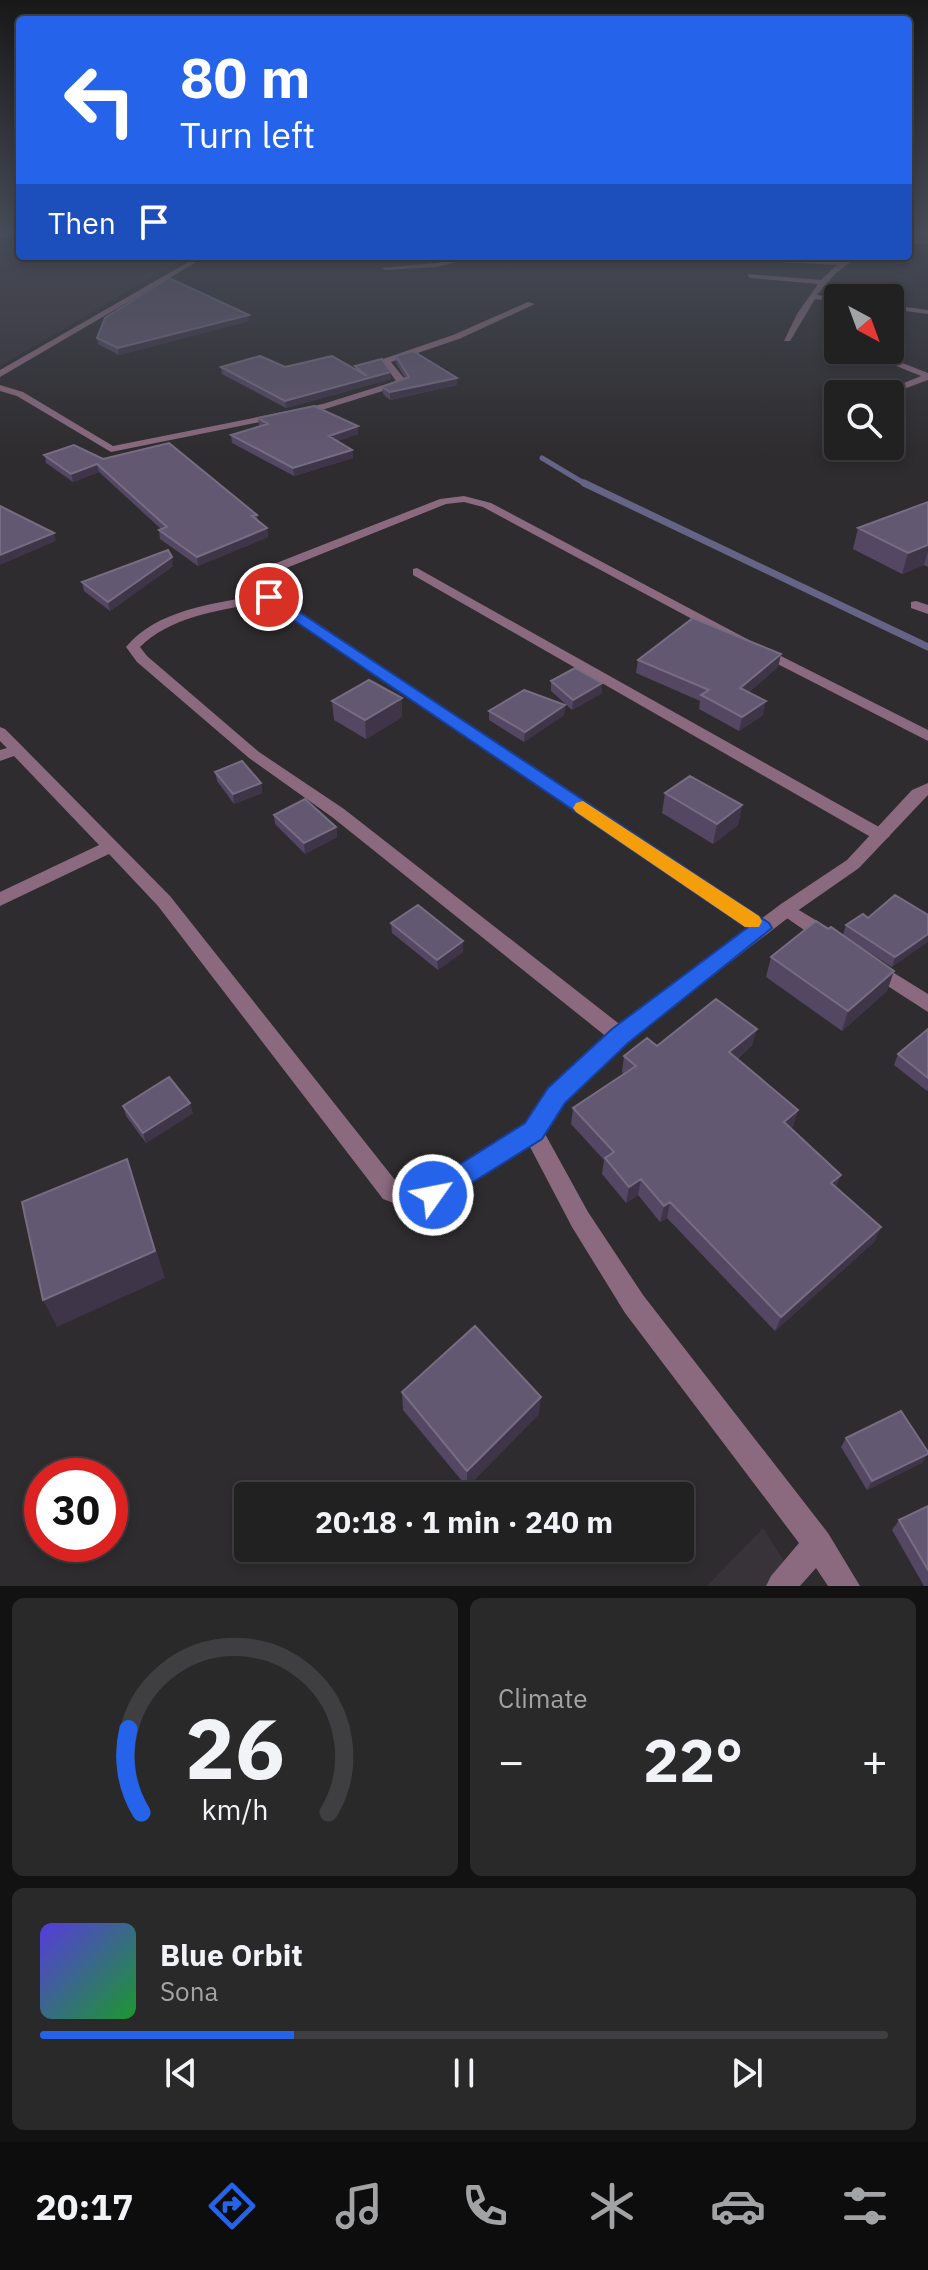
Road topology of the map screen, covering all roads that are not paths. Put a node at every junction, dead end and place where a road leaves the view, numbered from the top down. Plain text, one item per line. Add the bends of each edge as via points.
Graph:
1 (118, 306) edge
2 (526, 306) edge
3 (806, 306) edge
4 (904, 309) edge
5 (928, 312) edge
6 (787, 339) dead end
7 (896, 364) edge
8 (0, 374) edge
9 (928, 377) edge
10 (904, 386) edge
11 (0, 388) edge
12 (417, 572) dead end
13 (269, 597) junction
14 (0, 732) edge
15 (928, 736) edge
16 (8, 753) edge
17 (928, 788) edge
18 (882, 836) junction
19 (111, 846) junction
20 (0, 900) edge
21 (787, 909) junction
22 (762, 928) junction
23 (928, 1004) edge
24 (620, 1036) junction
25 (533, 1131) junction
26 (818, 1543) junction
27 (781, 1586) edge
28 (845, 1586) edge

1 - 8 street
2 - 11 street via 386,361 402,382 325,406 111,449 20,394
3 - 6 street
4 - 5 street
7 - 9 street
9 - 10 street
12 - 18 street
13 - 15 street via 251,584 255,576 444,501 464,499 487,505
13 - 22 street
13 - 24 street via 187,616 133,647 254,755 338,813
14 - 16 street
16 - 19 street
17 - 18 street
18 - 21 street via 853,864
19 - 20 street
19 - 25 street via 164,901 391,1192 410,1199 433,1195
21 - 22 street
21 - 23 street
22 - 24 street
24 - 25 street via 557,1095
25 - 26 street via 563,1193 635,1305
26 - 27 street
26 - 28 street

